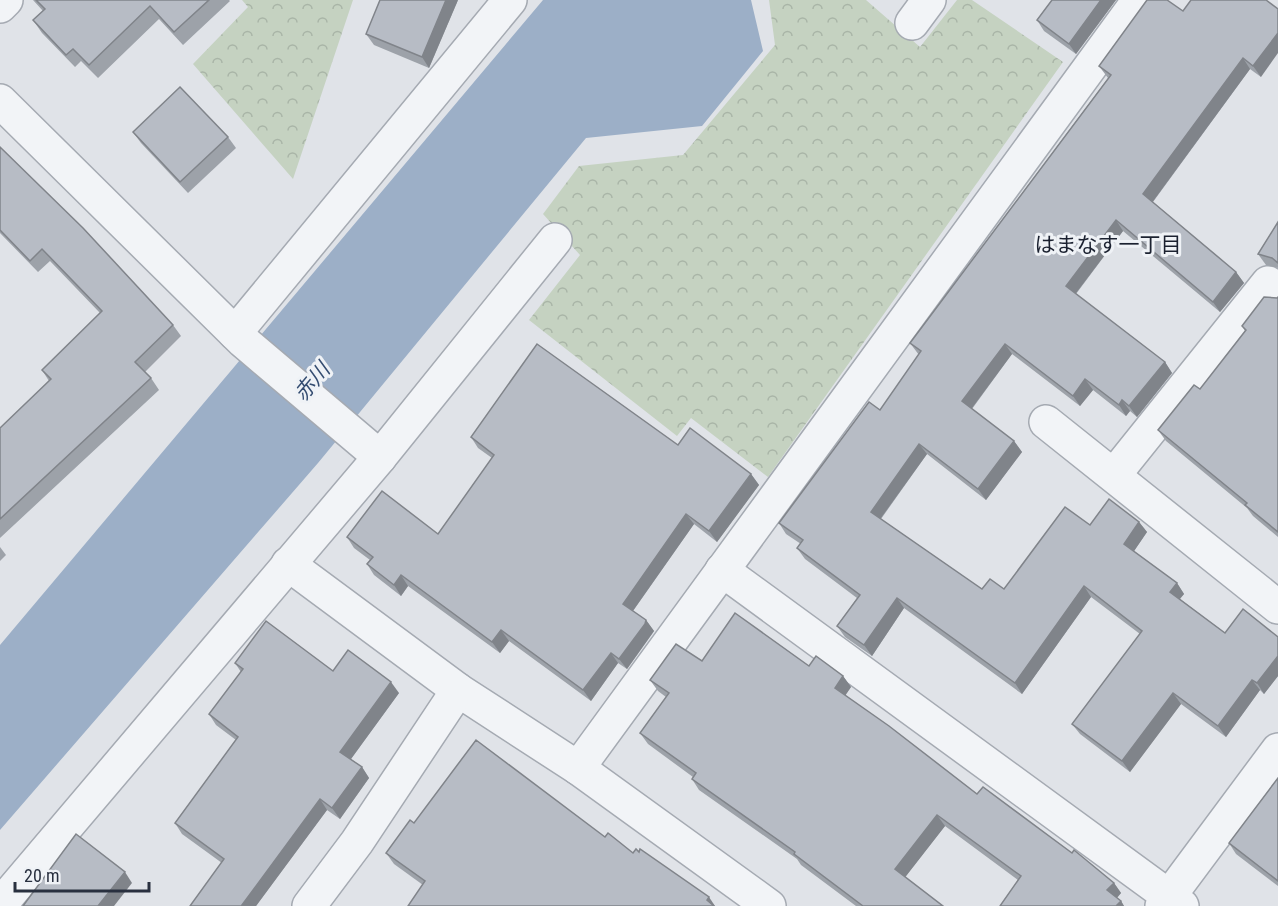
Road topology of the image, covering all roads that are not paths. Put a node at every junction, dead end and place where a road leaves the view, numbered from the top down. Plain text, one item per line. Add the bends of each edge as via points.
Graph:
1 (6, 0) edge
2 (510, 0) edge
3 (1139, 0) edge
4 (0, 6) edge
5 (0, 101) edge
6 (555, 240) dead end
7 (1278, 291) edge
8 (239, 337) junction
9 (1046, 422) dead end
10 (380, 457) junction
11 (1114, 476) junction
12 (288, 564) junction
13 (722, 570) junction
14 (1278, 607) edge
15 (458, 690) junction
16 (1278, 750) edge
17 (578, 768) junction
18 (319, 902) edge
19 (1171, 903) edge
20 (0, 905) edge
21 (769, 906) edge

1 - 4 street
2 - 8 street
3 - 13 street
5 - 8 street
6 - 10 street
7 - 11 street via 1268,283
8 - 10 street
9 - 11 street
10 - 12 street
11 - 14 street
12 - 15 street
12 - 20 street
13 - 17 street
13 - 19 street
15 - 17 street
15 - 18 street
16 - 19 street
17 - 21 street

